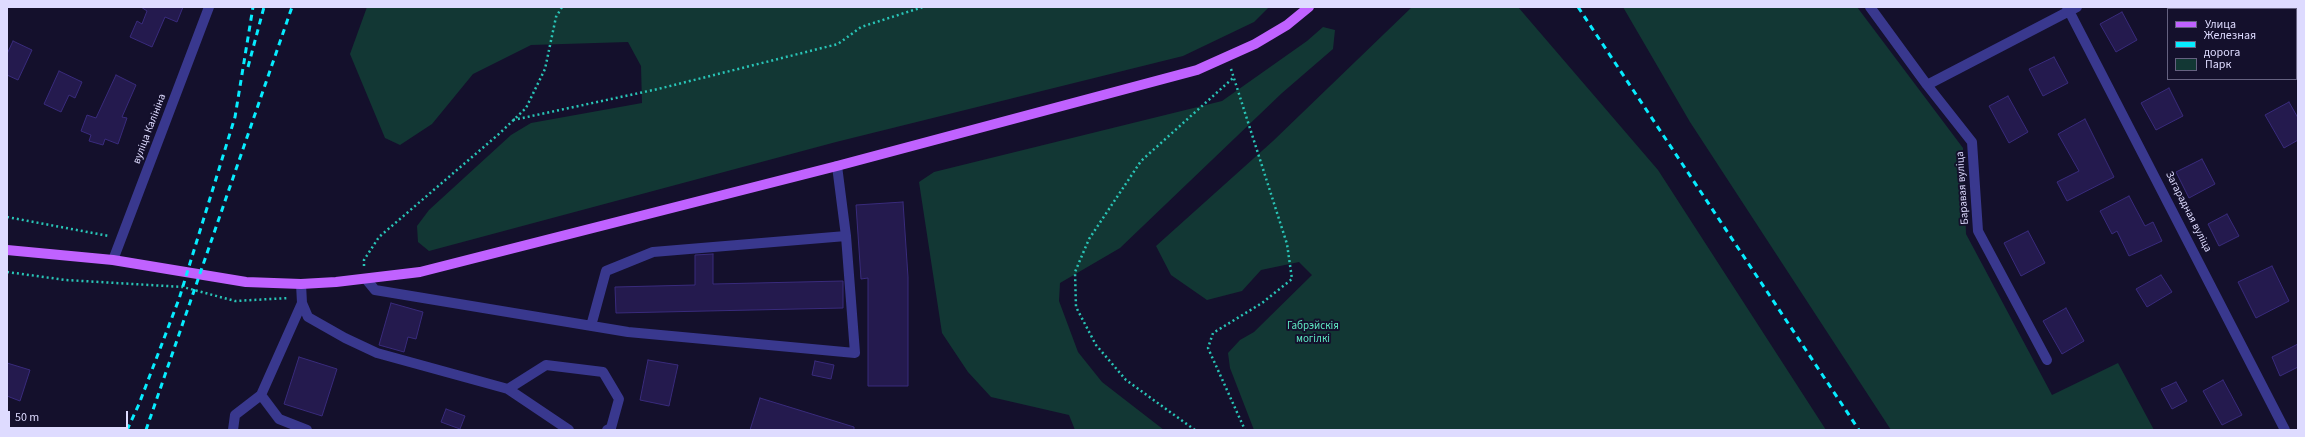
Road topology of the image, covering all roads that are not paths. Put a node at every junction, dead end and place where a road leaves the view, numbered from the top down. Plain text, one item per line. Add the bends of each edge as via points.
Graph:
1 (209, 7) edge
2 (1309, 7) edge
3 (1870, 7) edge
4 (2071, 8) edge
5 (1927, 84) junction
6 (837, 166) junction
7 (846, 236) junction
8 (7, 250) edge
9 (113, 260) junction
10 (366, 279) junction
11 (301, 284) junction
12 (302, 300) junction
13 (590, 326) junction
14 (2047, 360) dead end
15 (508, 389) junction
16 (261, 395) junction
17 (305, 429) edge
18 (233, 430) edge
19 (569, 430) edge
20 (608, 430) edge
21 (2286, 430) edge

1 - 9 street, вуліца Калініна
2 - 6 main road via 1287,25 1228,57 1196,70
3 - 5 street, Баравая вуліца
4 - 5 street
4 - 21 street, Загарадная вуліца
5 - 14 street, Баравая вуліца via 1972,142 1978,231
6 - 7 street
6 - 10 main road via 420,272
7 - 13 street via 653,252 606,271
7 - 13 street via 855,353 628,332
8 - 9 main road
9 - 11 main road via 246,282
10 - 11 main road
10 - 13 street via 375,290
11 - 12 street
12 - 15 street via 308,317 377,353
12 - 16 street
15 - 19 street
15 - 20 street via 546,365 603,372 619,399 611,428
16 - 17 street via 279,419
16 - 18 street via 235,415

